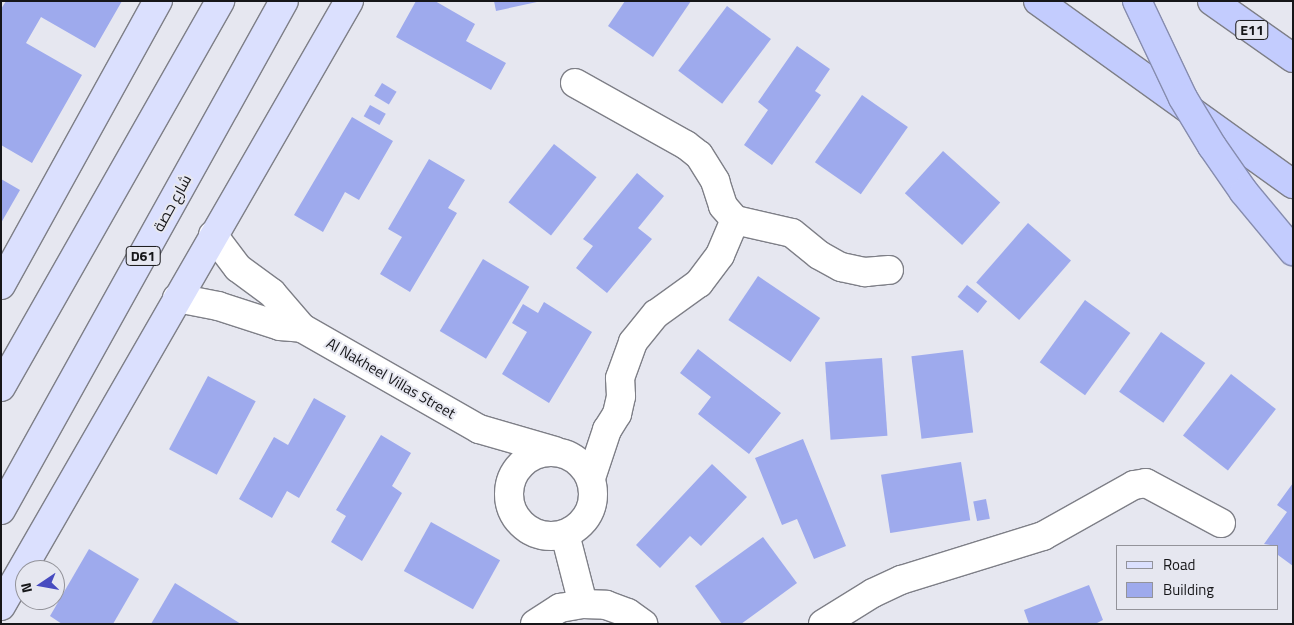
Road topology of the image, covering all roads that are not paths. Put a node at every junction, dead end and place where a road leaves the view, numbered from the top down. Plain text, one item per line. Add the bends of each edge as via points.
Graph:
1 (158, 1) edge
2 (220, 1) edge
3 (284, 1) edge
4 (349, 1) edge
5 (1038, 1) edge
6 (1137, 1) edge
7 (1212, 1) edge
8 (1293, 58) edge
9 (575, 83) dead end
10 (1293, 184) edge
11 (735, 220) junction
12 (213, 235) junction
13 (1293, 250) edge
14 (889, 270) dead end
15 (1, 285) edge
16 (177, 298) junction
17 (302, 328) junction
18 (1, 387) edge
19 (479, 429) junction
20 (607, 430) junction
21 (560, 452) junction
22 (591, 478) junction
23 (509, 489) junction
24 (1, 510) edge
25 (1221, 523) dead end
26 (565, 534) junction
27 (583, 604) junction
28 (1, 606) edge
29 (535, 624) edge
30 (643, 624) edge
31 (823, 624) edge

1 - 15 main road
2 - 18 main road
3 - 24 main road, شارع حصة / D61
4 - 12 main road
5 - 10 highway
6 - 13 highway, bridge via 1170,73 1212,146 1244,192
7 - 8 highway, E11
9 - 11 street via 699,155 716,181 723,206
11 - 14 street via 792,233 819,256 841,267 865,272
11 - 20 street via 720,255 705,276 686,294 656,314 633,342 620,378 617,414
12 - 16 main road
12 - 17 street, Al Nakheel Villas Street via 238,268 272,293
16 - 17 street, Al Nakheel Villas Street via 218,306 273,324
16 - 28 main road
17 - 19 street, Al Nakheel Villas Street
19 - 21 street
19 - 23 street via 493,446
20 - 21 street
20 - 22 street
21 - 22 street via 584,466
21 - 23 street via 534,455 528,459 517,469
22 - 26 street via 593,505 587,518
23 - 26 street via 509,501 520,523 541,535
25 - 31 street via 1146,483 1134,485 1043,536 901,580
26 - 27 street
27 - 29 street via 560,608
27 - 30 street via 606,605

